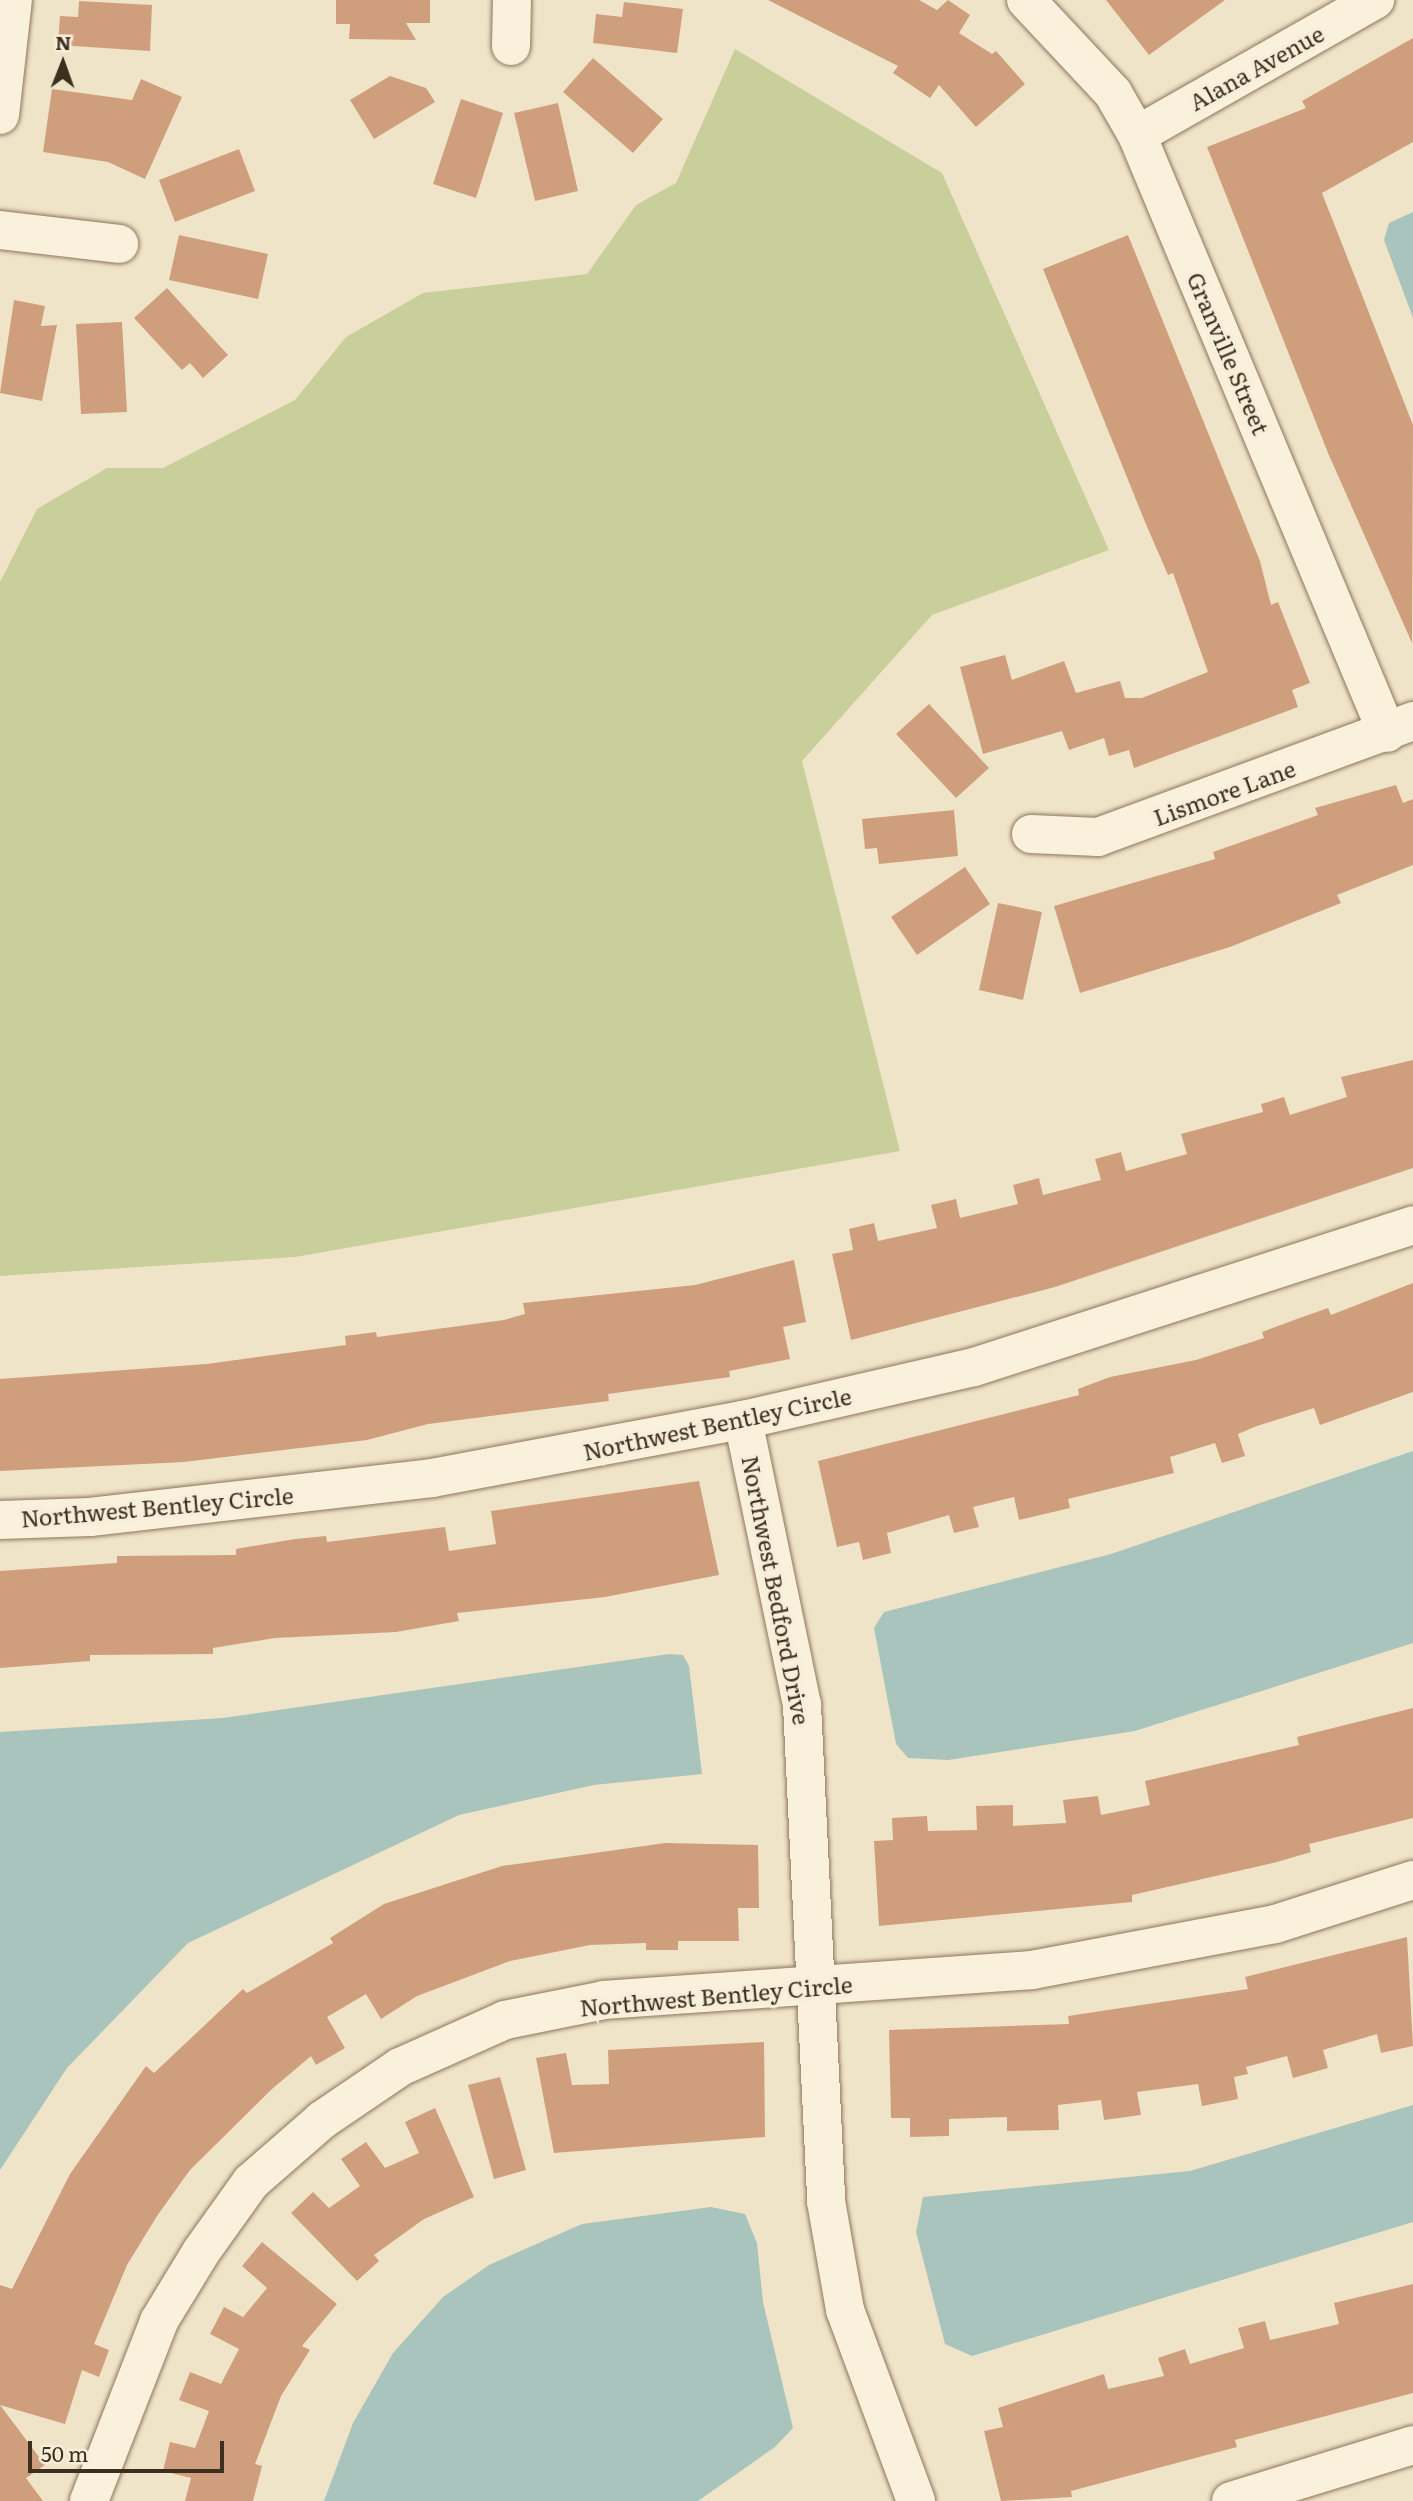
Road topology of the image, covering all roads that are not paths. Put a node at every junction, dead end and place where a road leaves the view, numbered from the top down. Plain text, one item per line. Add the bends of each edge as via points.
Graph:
1 (13, 0) edge
2 (513, 0) edge
3 (1027, 0) edge
4 (1375, 0) edge
5 (511, 46) dead end
6 (0, 115) edge
7 (1137, 135) junction
8 (0, 230) edge
9 (119, 244) dead end
10 (1400, 727) edge
11 (1031, 834) dead end
12 (1413, 1225) edge
13 (743, 1420) junction
14 (0, 1520) edge
15 (1413, 1880) edge
16 (815, 1986) junction
17 (1413, 2445) edge
18 (89, 2501) edge
19 (916, 2501) edge
20 (1231, 2501) edge

1 - 6 street
2 - 5 street
3 - 7 street, Granville Street via 1113,93
4 - 7 street, Alana Avenue
7 - 10 street, Granville Street
8 - 9 street
10 - 11 street, Lismore Lane via 1098,837
12 - 13 street, Northwest Bentley Circle via 974,1367
13 - 14 street, Northwest Bentley Circle via 432,1478 90,1517
13 - 16 street, Northwest Bedford Drive via 802,1705
15 - 16 street, Northwest Bentley Circle via 1275,1924 1032,1970
16 - 18 street, Northwest Bentley Circle via 604,2000 505,2020 400,2067 322,2120 251,2182 201,2252 159,2321
16 - 19 street, Northwest Bedford Drive via 826,2201 845,2310
17 - 20 street

